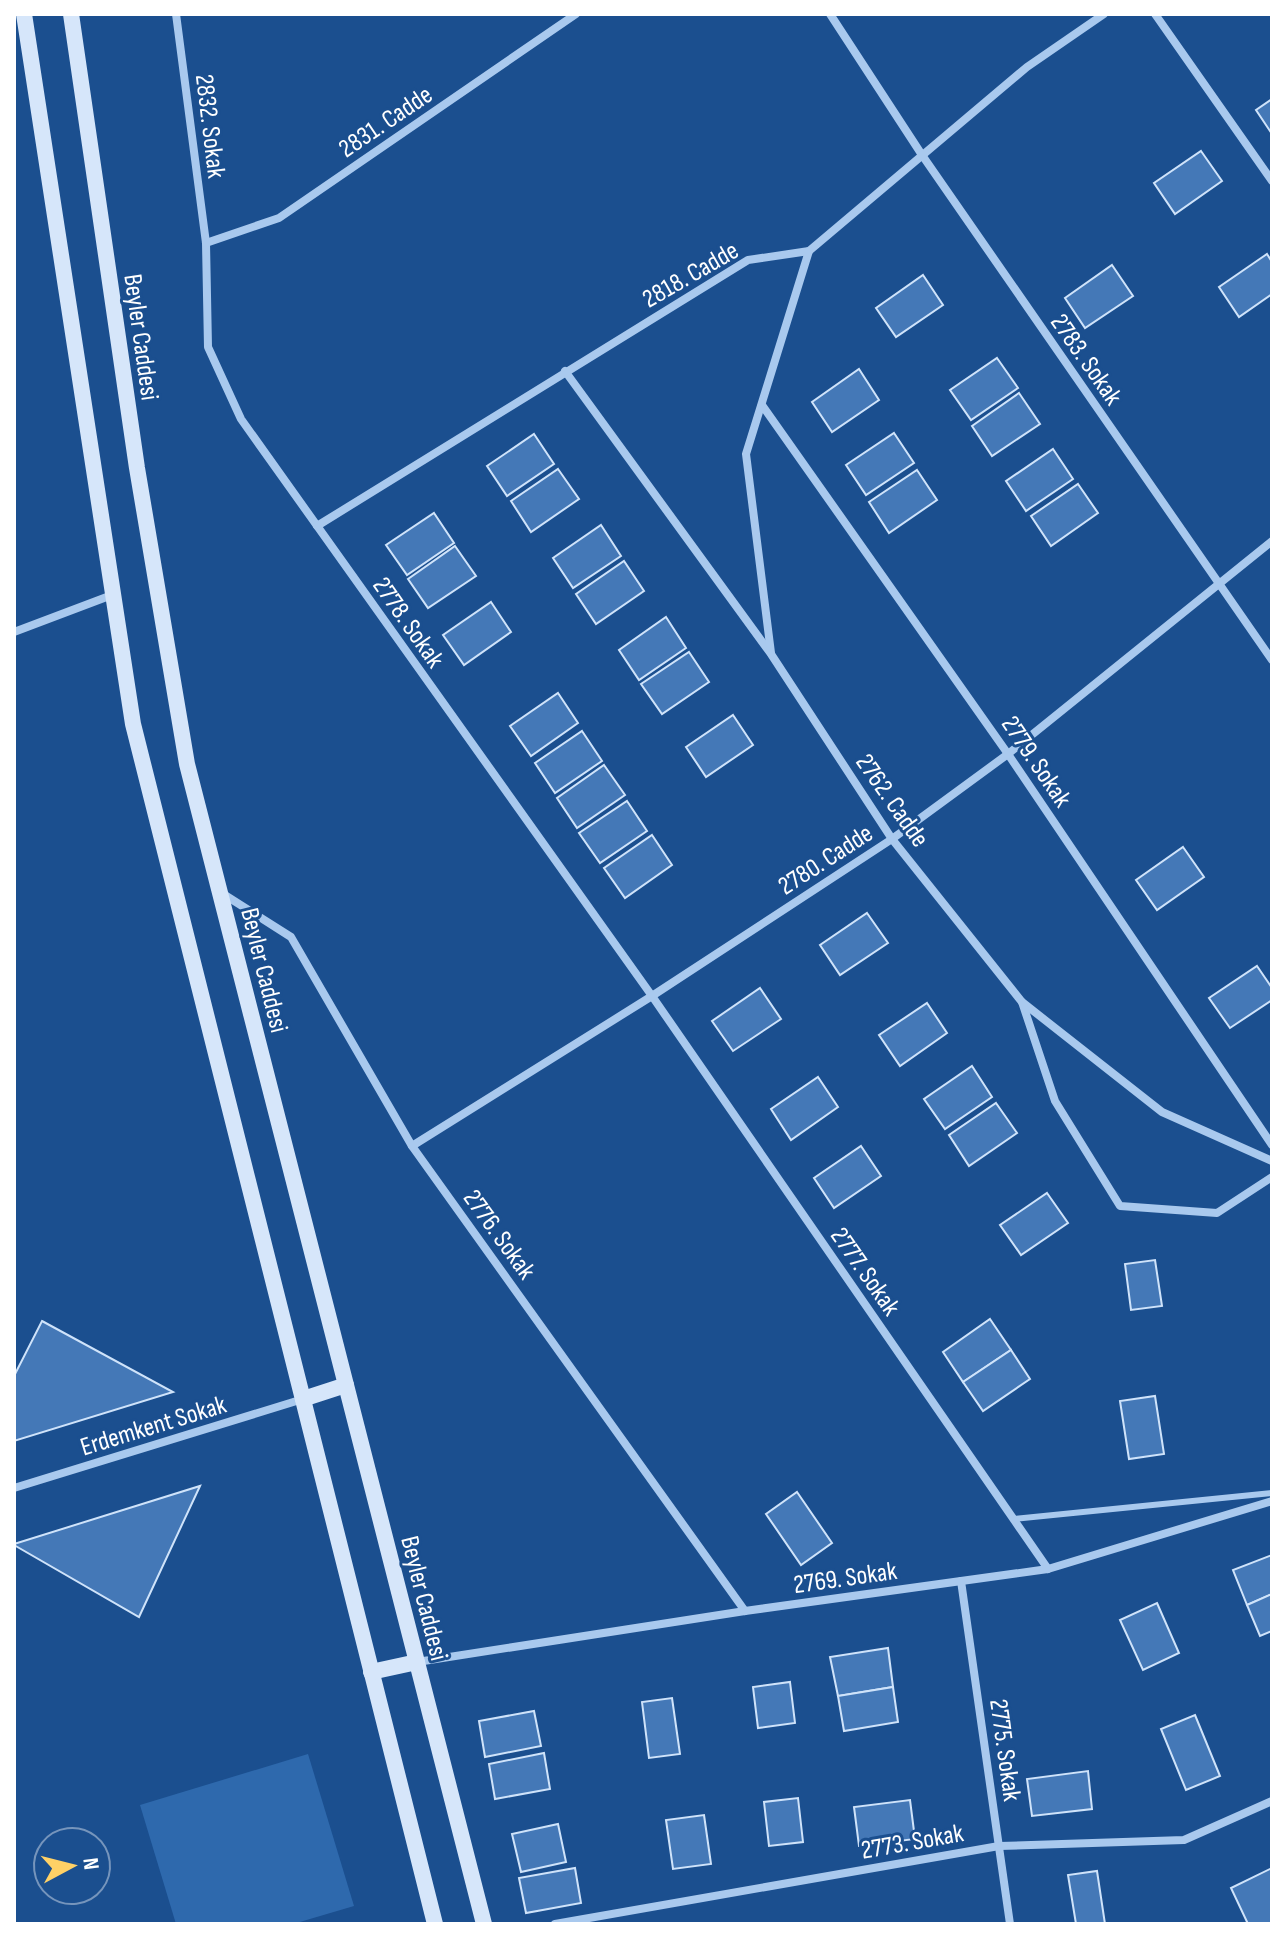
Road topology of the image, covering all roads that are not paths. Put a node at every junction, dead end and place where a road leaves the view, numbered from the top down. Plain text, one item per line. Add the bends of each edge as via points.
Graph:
1 (24, 14) edge
2 (71, 14) edge
3 (176, 14) edge
4 (576, 14) edge
5 (830, 14) edge
6 (1104, 14) edge
7 (1155, 14) edge
8 (922, 155) junction
9 (1272, 181) edge
10 (206, 243) junction
11 (809, 251) junction
12 (565, 371) junction
13 (762, 405) junction
14 (317, 526) junction
15 (1272, 541) edge
16 (1219, 585) junction
17 (113, 595) junction
18 (14, 632) edge
19 (771, 654) junction
20 (1272, 660) edge
21 (1008, 754) junction
22 (892, 839) junction
23 (220, 892) junction
24 (652, 996) junction
25 (1022, 1002) junction
26 (1272, 1145) edge
27 (412, 1146) junction
28 (1272, 1161) edge
29 (1272, 1177) edge
30 (346, 1385) junction
31 (303, 1399) junction
32 (14, 1488) edge
33 (1272, 1493) edge
34 (1272, 1501) edge
35 (1014, 1519) junction
36 (1048, 1569) junction
37 (961, 1581) junction
38 (745, 1611) junction
39 (417, 1662) junction
40 (371, 1672) junction
41 (1272, 1801) edge
42 (999, 1846) junction
43 (435, 1924) edge
44 (484, 1924) edge
45 (555, 1924) edge
46 (1010, 1924) edge

1 - 17 main road
2 - 23 main road, Beyler Caddesi via 137,468 187,764
3 - 10 street, 2832. Sokak
4 - 10 street, 2831. Cadde via 279,218
5 - 8 street, 2783. Sokak
6 - 8 street via 1027,67
7 - 9 street
8 - 11 street
8 - 16 street, 2783. Sokak
10 - 14 street, 2778. Sokak via 208,347 241,419
11 - 12 street, 2818. Cadde via 748,260
11 - 13 street
12 - 14 street, 2818. Cadde
12 - 19 street, 2762. Cadde
13 - 19 street via 746,454
13 - 21 street, 2779. Sokak
14 - 24 street, 2778. Sokak
15 - 16 street, 2780. Cadde
16 - 20 street, 2783. Sokak
16 - 21 street, 2780. Cadde
17 - 18 street
17 - 31 main road via 133,724
19 - 22 street, 2762. Cadde
21 - 22 street, 2780. Cadde
21 - 26 street, 2779. Sokak
22 - 24 street, 2780. Cadde
22 - 25 street, 2762. Cadde
23 - 27 street, 2776. Sokak via 291,937
23 - 30 main road, Beyler Caddesi
24 - 27 street, 2780. Cadde
24 - 35 street, 2777. Sokak
25 - 28 street, 2762. Cadde via 1162,1112
25 - 29 street via 1055,1101 1120,1206 1217,1213
27 - 38 street, 2776. Sokak
30 - 31 main road
30 - 39 main road, Beyler Caddesi
31 - 32 street, Erdemkent Sokak
31 - 40 main road
33 - 35 lane
34 - 36 street, 2769. Sokak
35 - 36 street, 2777. Sokak
36 - 37 street, 2769. Sokak
37 - 38 street, 2769. Sokak
37 - 42 street, 2775. Sokak
38 - 39 street, 2769. Sokak
39 - 40 main road
39 - 44 main road, Beyler Caddesi
40 - 43 main road
41 - 42 street, 2773. Sokak via 1184,1840
42 - 45 street, 2773. Sokak
42 - 46 street, 2775. Sokak

